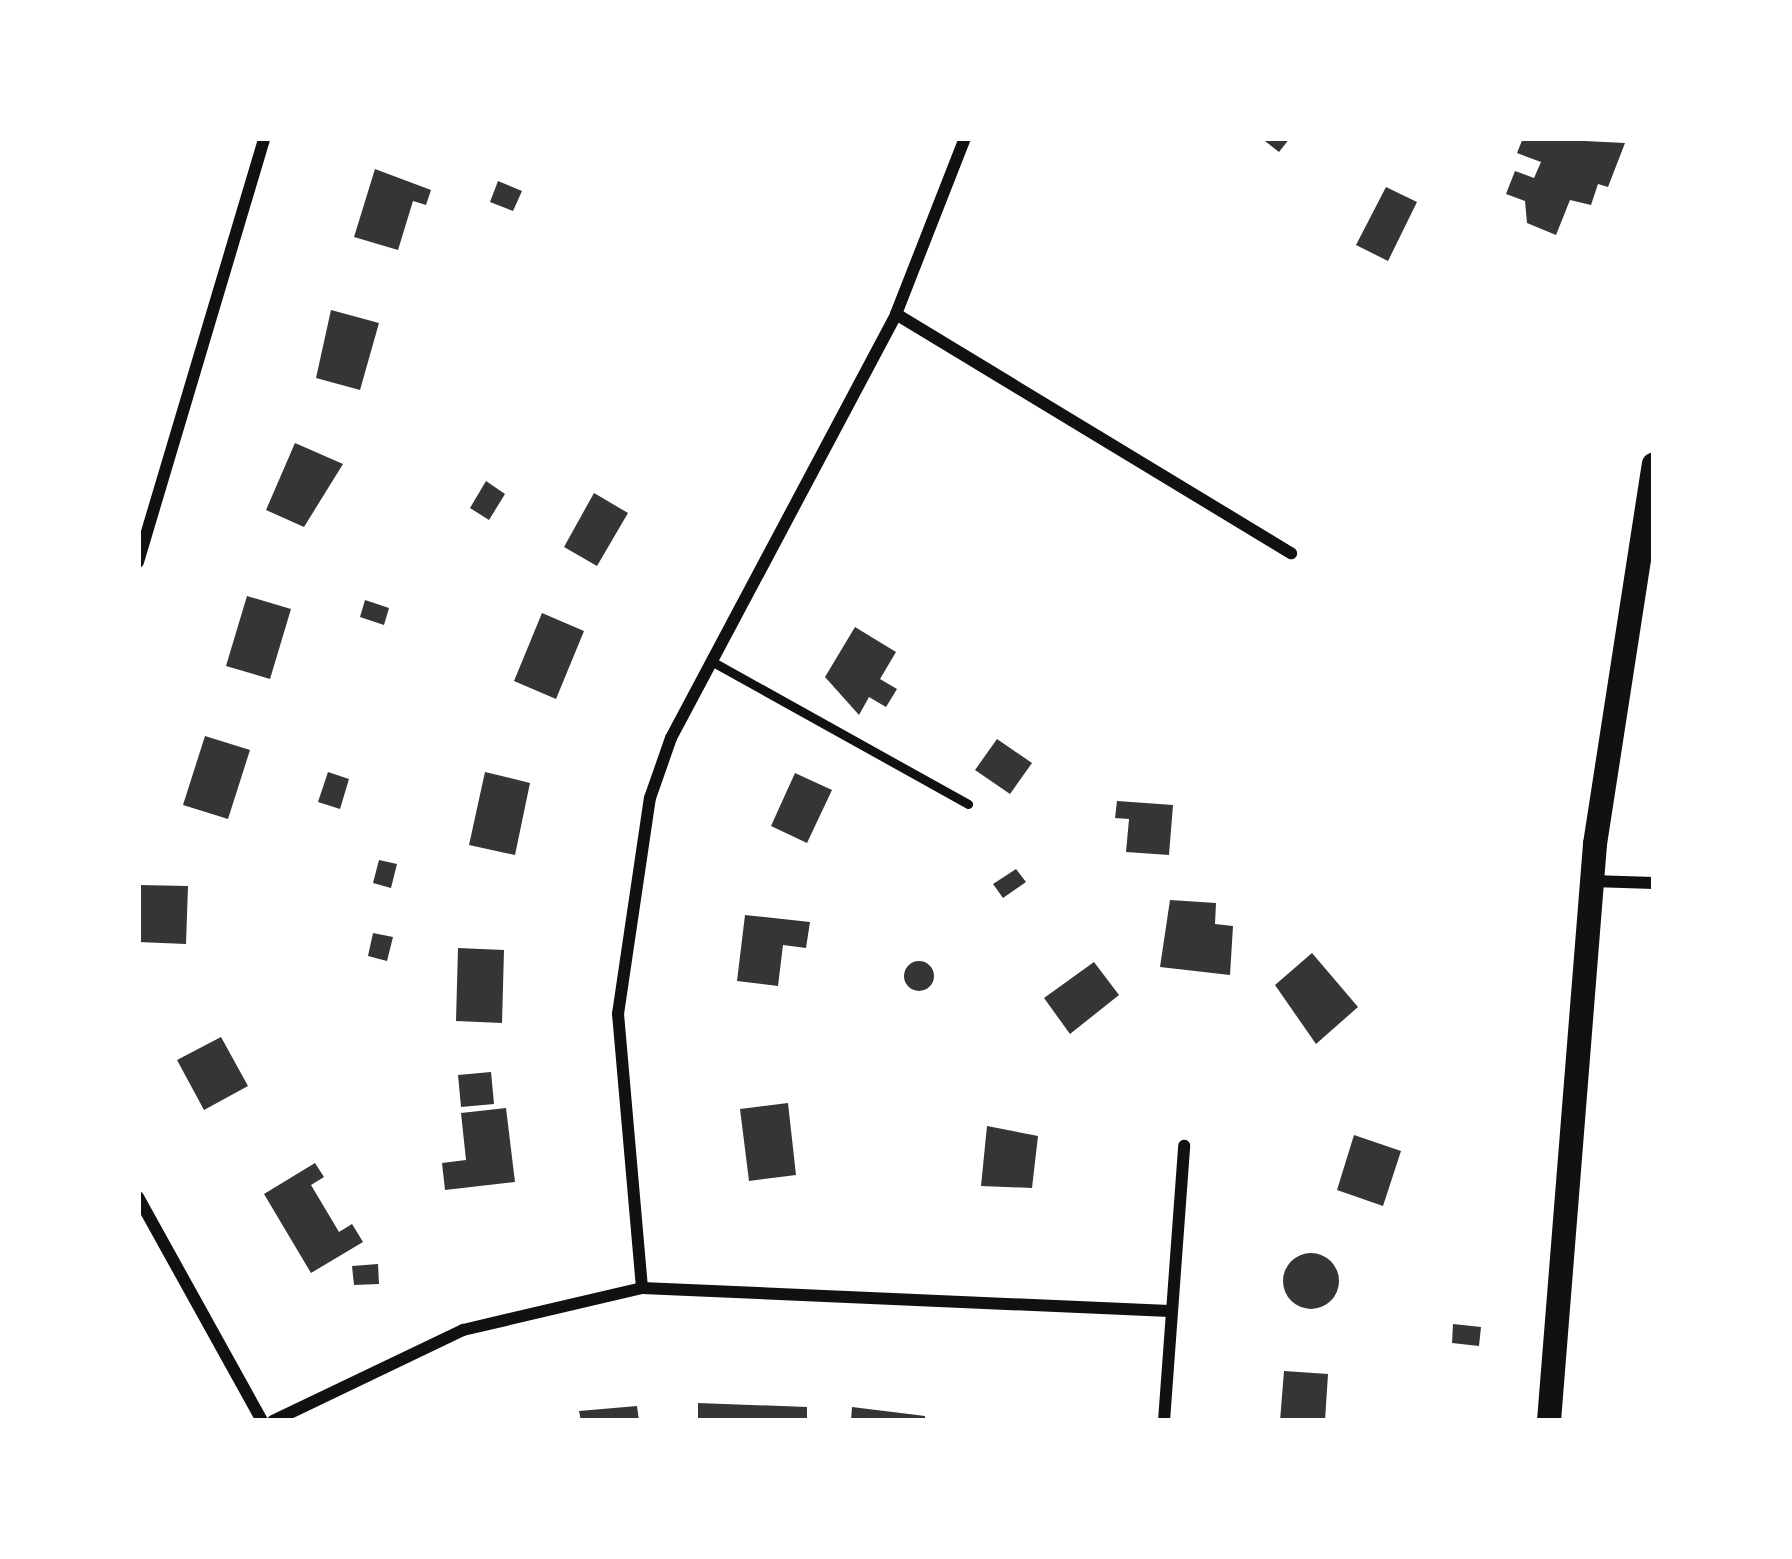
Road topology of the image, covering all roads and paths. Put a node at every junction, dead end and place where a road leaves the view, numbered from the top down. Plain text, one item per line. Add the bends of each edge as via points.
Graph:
1 (264, 138) edge
2 (965, 138) edge
3 (896, 314) junction
4 (1654, 465) edge
5 (1291, 553) dead end
6 (138, 562) edge
7 (713, 662) junction
8 (968, 804) dead end
9 (1592, 881) junction
10 (1654, 883) edge
11 (1184, 1146) dead end
12 (138, 1197) edge
13 (642, 1288) junction
14 (1169, 1311) junction
15 (262, 1421) edge
16 (273, 1421) edge
17 (1165, 1421) edge
18 (1549, 1421) edge

1 - 6 street
2 - 3 street
3 - 5 street
3 - 7 street
4 - 9 main road
7 - 8 lane
7 - 13 street via 650,798 620,954
9 - 10 street
9 - 18 main road
11 - 14 street
12 - 15 street
13 - 14 street
13 - 16 street via 463,1330
14 - 17 street

